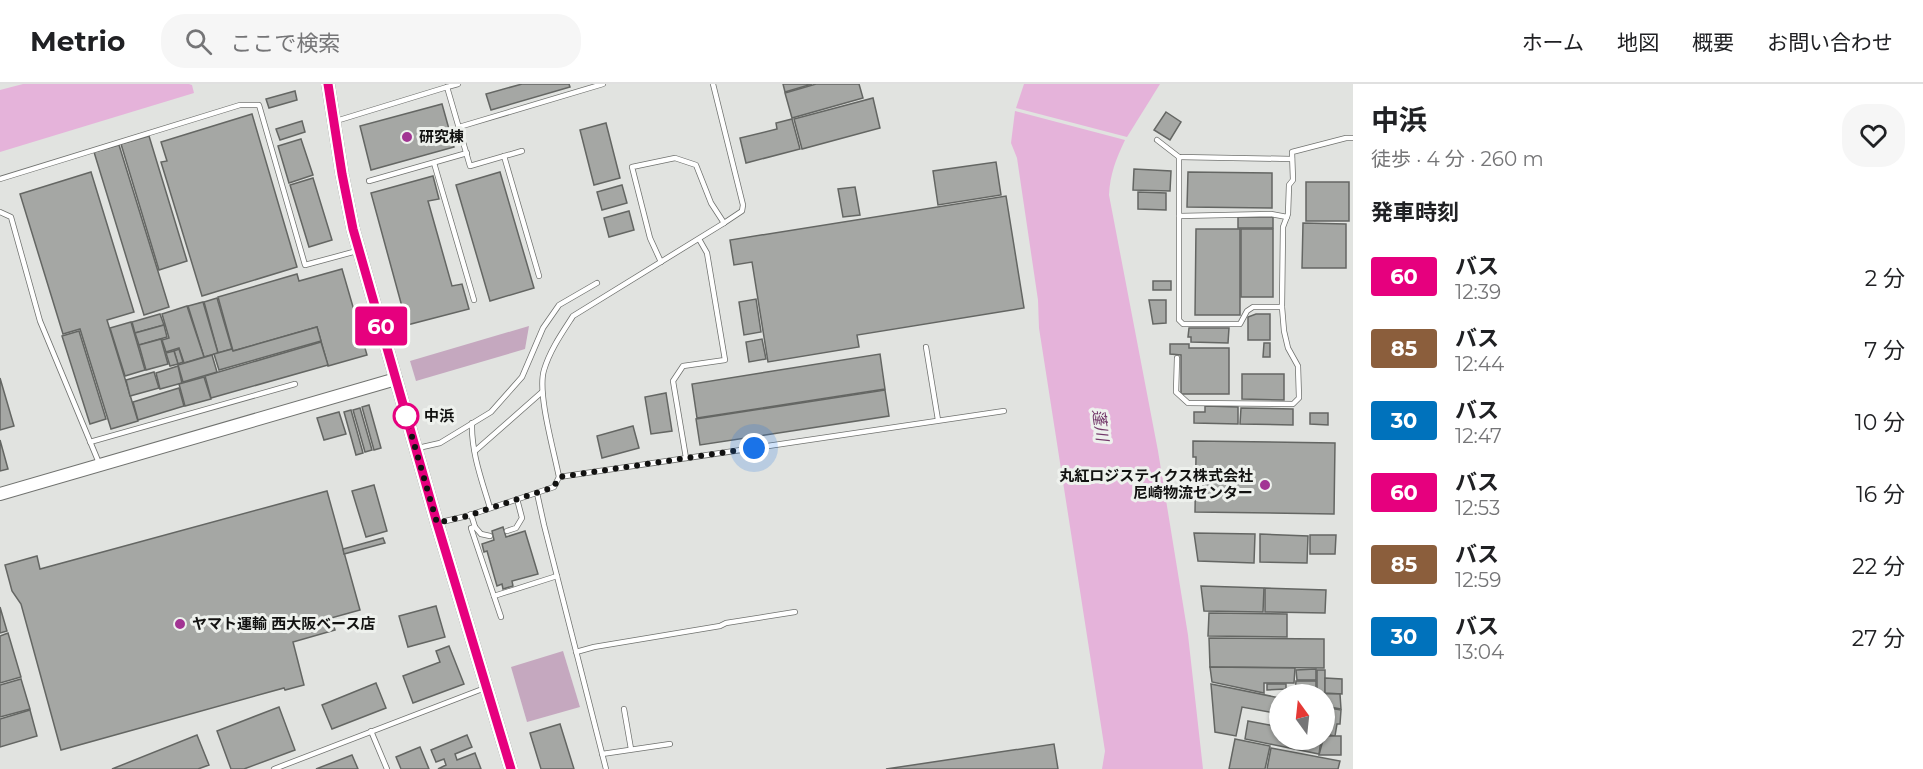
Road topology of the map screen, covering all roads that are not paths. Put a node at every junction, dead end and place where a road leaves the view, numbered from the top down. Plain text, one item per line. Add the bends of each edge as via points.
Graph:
1 (328, 84) edge
2 (458, 84) edge
3 (603, 84) edge
4 (713, 84) edge
5 (447, 87) junction
6 (333, 122) junction
7 (459, 127) junction
8 (1353, 138) edge
9 (1157, 140) dead end
10 (522, 151) dead end
11 (467, 153) junction
12 (504, 156) junction
13 (1179, 157) junction
14 (1292, 159) junction
15 (434, 163) junction
16 (0, 179) edge
17 (369, 181) dead end
18 (0, 212) edge
19 (1179, 216) junction
20 (1287, 217) junction
21 (724, 223) junction
22 (699, 239) junction
23 (359, 250) junction
24 (661, 262) junction
25 (538, 276) dead end
26 (597, 283) dead end
27 (474, 300) dead end
28 (1282, 307) junction
29 (926, 347) dead end
30 (1177, 358) dead end
31 (396, 379) junction
32 (295, 384) dead end
33 (542, 392) junction
34 (1004, 411) dead end
35 (938, 420) junction
36 (472, 423) junction
37 (90, 442) junction
38 (416, 448) junction
39 (475, 451) junction
40 (686, 458) junction
41 (100, 466) junction
42 (559, 477) junction
43 (537, 493) junction
44 (0, 494) edge
45 (518, 499) junction
46 (490, 508) junction
47 (471, 514) junction
48 (437, 523) junction
49 (475, 527) junction
50 (507, 531) dead end
51 (490, 536) dead end
52 (557, 576) junction
53 (494, 596) junction
54 (795, 612) dead end
55 (501, 617) dead end
56 (576, 652) junction
57 (487, 687) junction
58 (624, 709) dead end
59 (370, 731) junction
60 (670, 744) dead end
61 (631, 749) junction
62 (602, 754) junction
63 (274, 769) edge
64 (387, 769) edge
65 (511, 769) edge
66 (606, 769) edge

1 - 6 street
2 - 5 lane
3 - 7 lane
4 - 21 lane via 743,206 740,214
5 - 6 lane
5 - 7 lane
6 - 23 street
7 - 11 lane
8 - 14 lane via 1292,152
9 - 13 lane
10 - 12 lane
11 - 12 lane via 470,166
11 - 15 lane
12 - 25 lane
13 - 14 lane
13 - 19 lane
14 - 20 lane
15 - 17 lane
15 - 27 lane
16 - 23 lane via 240,105 259,105 305,265
18 - 37 lane via 11,217 40,321
19 - 20 lane
19 - 28 lane via 1179,320 1183,324 1240,324 1253,307
20 - 28 lane via 1283,227
21 - 22 lane
21 - 24 lane via 711,203 696,165 675,158 632,167 650,238
22 - 24 lane
22 - 40 lane via 707,253 725,360 683,366 674,381
23 - 31 street
24 - 33 lane via 573,316 544,371
26 - 36 lane via 559,305 543,328 522,377 491,411
28 - 30 lane via 1288,348 1298,366 1299,398 1293,404 1188,403 1176,392
29 - 35 lane
31 - 38 street
31 - 41 street
32 - 37 lane
33 - 39 lane
33 - 42 lane
34 - 35 lane
35 - 40 lane
36 - 38 lane via 440,442
36 - 39 lane
37 - 41 lane
38 - 48 street
39 - 46 lane
40 - 42 lane
41 - 44 street
42 - 43 lane via 554,487
43 - 45 lane
43 - 52 lane
45 - 46 lane
45 - 50 lane via 522,518 516,528
46 - 47 lane
47 - 48 lane
47 - 49 lane
48 - 57 street
49 - 51 lane
49 - 53 lane via 471,528
52 - 53 lane
52 - 56 lane
53 - 55 lane
54 - 56 lane
56 - 62 lane
57 - 59 lane
57 - 65 street
58 - 61 lane
59 - 63 lane
59 - 64 lane
60 - 61 lane
61 - 62 lane
62 - 66 lane

